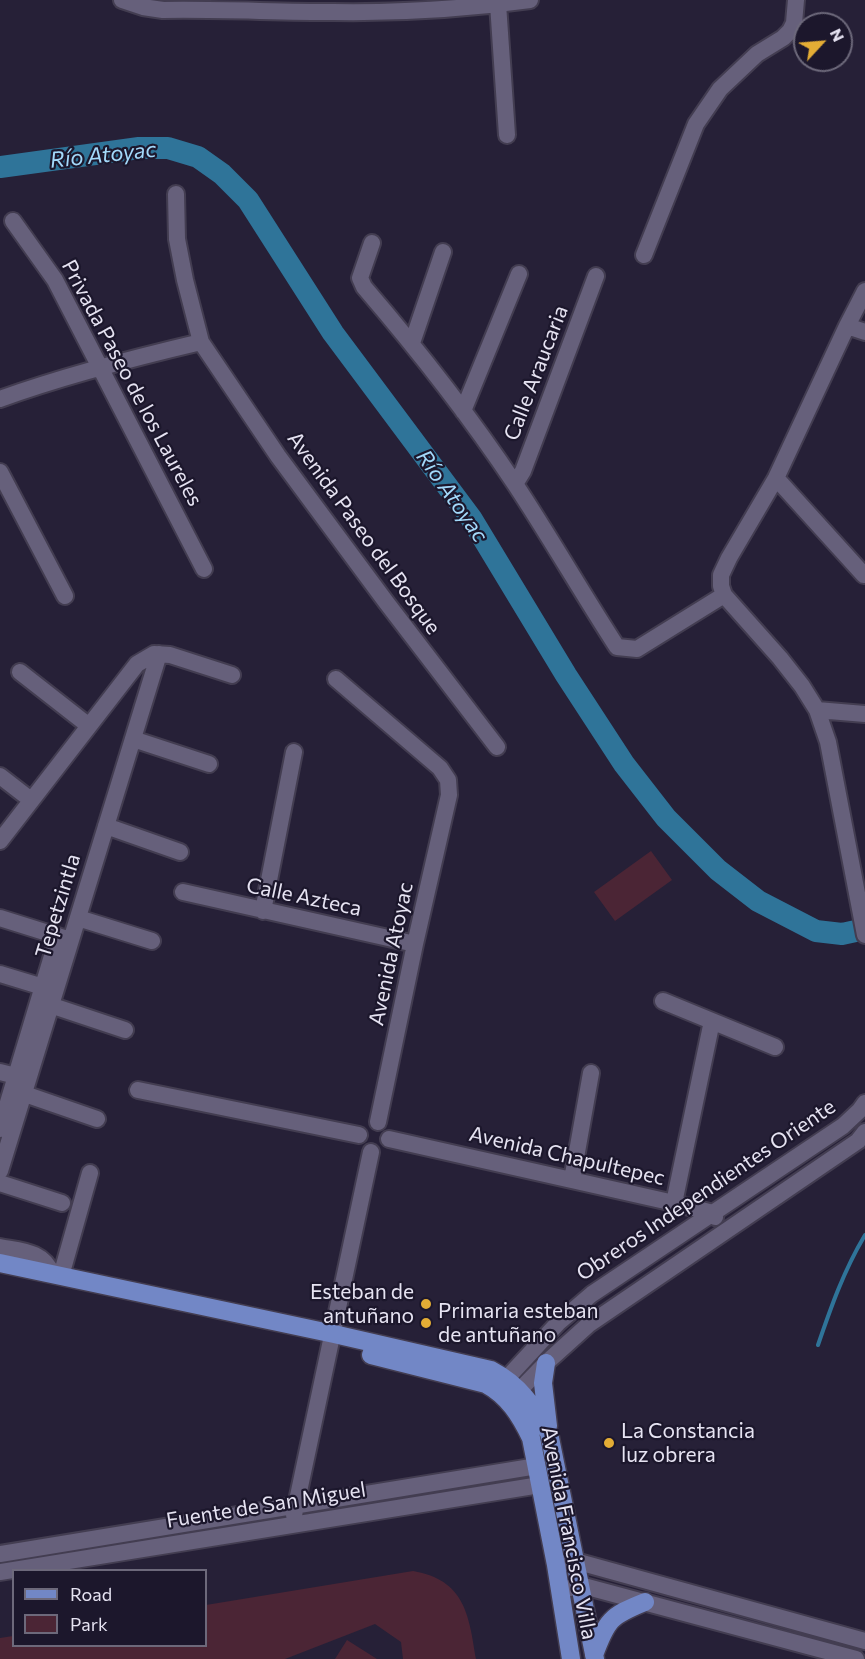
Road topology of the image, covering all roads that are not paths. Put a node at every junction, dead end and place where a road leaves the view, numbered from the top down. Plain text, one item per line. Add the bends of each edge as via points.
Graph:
1 (122, 0) edge
2 (530, 0) edge
3 (796, 0) edge
4 (498, 4) junction
5 (210, 5) edge
6 (333, 6) edge
7 (507, 135) dead end
8 (176, 194) dead end
9 (14, 221) dead end
10 (372, 243) dead end
11 (443, 252) dead end
12 (644, 255) dead end
13 (519, 274) dead end
14 (596, 276) dead end
15 (865, 291) edge
16 (846, 326) junction
17 (865, 332) edge
18 (201, 342) junction
19 (411, 343) junction
20 (100, 366) junction
21 (0, 399) edge
22 (463, 411) junction
23 (0, 472) edge
24 (776, 478) junction
25 (515, 484) junction
26 (204, 569) dead end
27 (864, 575) edge
28 (724, 595) junction
29 (65, 596) dead end
30 (159, 654) junction
31 (20, 672) dead end
32 (231, 675) dead end
33 (336, 679) dead end
34 (817, 710) junction
35 (865, 714) edge
36 (89, 726) junction
37 (133, 739) junction
38 (497, 747) dead end
39 (294, 752) dead end
40 (209, 764) dead end
41 (0, 776) edge
42 (31, 800) junction
43 (106, 826) junction
44 (0, 841) edge
45 (180, 852) dead end
46 (183, 892) dead end
47 (262, 910) junction
48 (0, 918) edge
49 (78, 918) junction
50 (865, 935) edge
51 (64, 938) junction
52 (152, 941) dead end
53 (415, 944) junction
54 (0, 974) edge
55 (44, 998) junction
56 (663, 1001) dead end
57 (712, 1021) junction
58 (125, 1030) dead end
59 (775, 1047) dead end
60 (591, 1073) dead end
61 (13, 1083) edge
62 (138, 1090) dead end
63 (865, 1103) edge
64 (97, 1119) dead end
65 (378, 1122) junction
66 (0, 1129) edge
67 (865, 1132) edge
68 (358, 1136) junction
69 (388, 1138) junction
70 (371, 1152) junction
71 (0, 1171) edge
72 (90, 1173) dead end
73 (572, 1180) junction
74 (0, 1183) edge
75 (62, 1203) dead end
76 (674, 1203) junction
77 (713, 1213) junction
78 (723, 1233) junction
79 (0, 1247) edge
80 (0, 1263) edge
81 (0, 1275) edge
82 (57, 1275) junction
83 (333, 1339) junction
84 (546, 1363) junction
85 (508, 1390) junction
86 (549, 1433) junction
87 (537, 1466) junction
88 (540, 1485) junction
89 (296, 1506) junction
90 (292, 1524) junction
91 (0, 1554) edge
92 (574, 1561) junction
93 (556, 1565) junction
94 (18, 1569) edge
95 (580, 1585) junction
96 (560, 1590) junction
97 (645, 1602) junction
98 (865, 1641) edge
99 (594, 1657) edge
100 (571, 1659) edge
101 (856, 1659) edge

1 - 5 street via 163,10
2 - 4 street
3 - 12 street via 790,31 757,54 720,89 696,124
4 - 6 street
4 - 7 street
5 - 6 street
8 - 18 street, Avenida Paseo del Bosque via 177,240
9 - 20 street, Privada Paseo de los Laureles via 56,280
10 - 19 street via 360,278
11 - 19 street
13 - 22 street
14 - 25 street, Calle Araucaria
15 - 16 street
16 - 17 street
16 - 24 street
18 - 20 street
18 - 38 street, Avenida Paseo del Bosque via 278,456
19 - 22 street
20 - 21 street
20 - 26 street, Privada Paseo de los Laureles
22 - 25 street
23 - 29 street
24 - 27 street
24 - 28 street via 721,575
25 - 28 street via 617,647 637,649
28 - 34 street via 780,658
30 - 32 street
30 - 36 street via 137,664
30 - 37 street, Tepetzintla
31 - 36 street
33 - 53 street, Avenida Atoyac via 440,768 448,780 449,795
34 - 35 street
34 - 50 street via 828,742
36 - 42 street
37 - 40 street
37 - 43 street, Tepetzintla
39 - 47 street
41 - 42 street
42 - 44 street
43 - 45 street
43 - 49 street, Tepetzintla
46 - 47 street, Calle Azteca
47 - 53 street, Calle Azteca
48 - 51 street
49 - 51 street, Tepetzintla
49 - 52 street
51 - 55 street, Tepetzintla
53 - 65 street, Avenida Atoyac
54 - 55 street
55 - 58 street
55 - 61 street, Tepetzintla
56 - 57 street
57 - 59 street
57 - 76 street
60 - 73 street
61 - 64 street
61 - 66 street, Tepetzintla
61 - 71 street, Tepetzintla
62 - 68 street
63 - 77 street, Obreros Independientes Oriente via 843,1126
65 - 68 street via 369,1122
65 - 69 street via 388,1132
67 - 78 street, Obreros Independientes Oriente via 858,1141
68 - 70 street via 362,1146
69 - 70 street via 386,1146
69 - 73 street, Avenida Chapultepec
70 - 83 street
72 - 82 street
73 - 76 street, Avenida Chapultepec
74 - 75 street
76 - 77 street, Avenida Chapultepec
77 - 78 street
77 - 85 street, Obreros Independientes Oriente via 592,1294 558,1323
78 - 84 street, Obreros Independientes Oriente via 588,1325
79 - 82 street via 31,1253
80 - 82 main road
81 - 83 main road
82 - 83 main road
83 - 85 main road via 491,1370
83 - 89 street
84 - 85 street, Obreros Independientes Oriente
84 - 86 main road via 543,1383
85 - 86 main road, Avenida Francisco Villa via 534,1409
85 - 87 main road, Avenida Francisco Villa via 531,1438
86 - 92 main road, Avenida Francisco Villa
87 - 88 main road, Avenida Francisco Villa
87 - 89 street, Fuente de San Miguel
88 - 90 street, Fuente de San Miguel
88 - 93 main road, Avenida Francisco Villa
89 - 90 street
89 - 91 street, Fuente de San Miguel
90 - 94 street, Fuente de San Miguel
92 - 93 street
92 - 95 main road, Avenida Francisco Villa
92 - 98 street
93 - 96 main road, Avenida Francisco Villa
95 - 96 street
95 - 97 street
95 - 99 main road, Avenida Francisco Villa
96 - 100 main road, Avenida Francisco Villa
97 - 99 main road via 621,1612 604,1628
97 - 101 street

